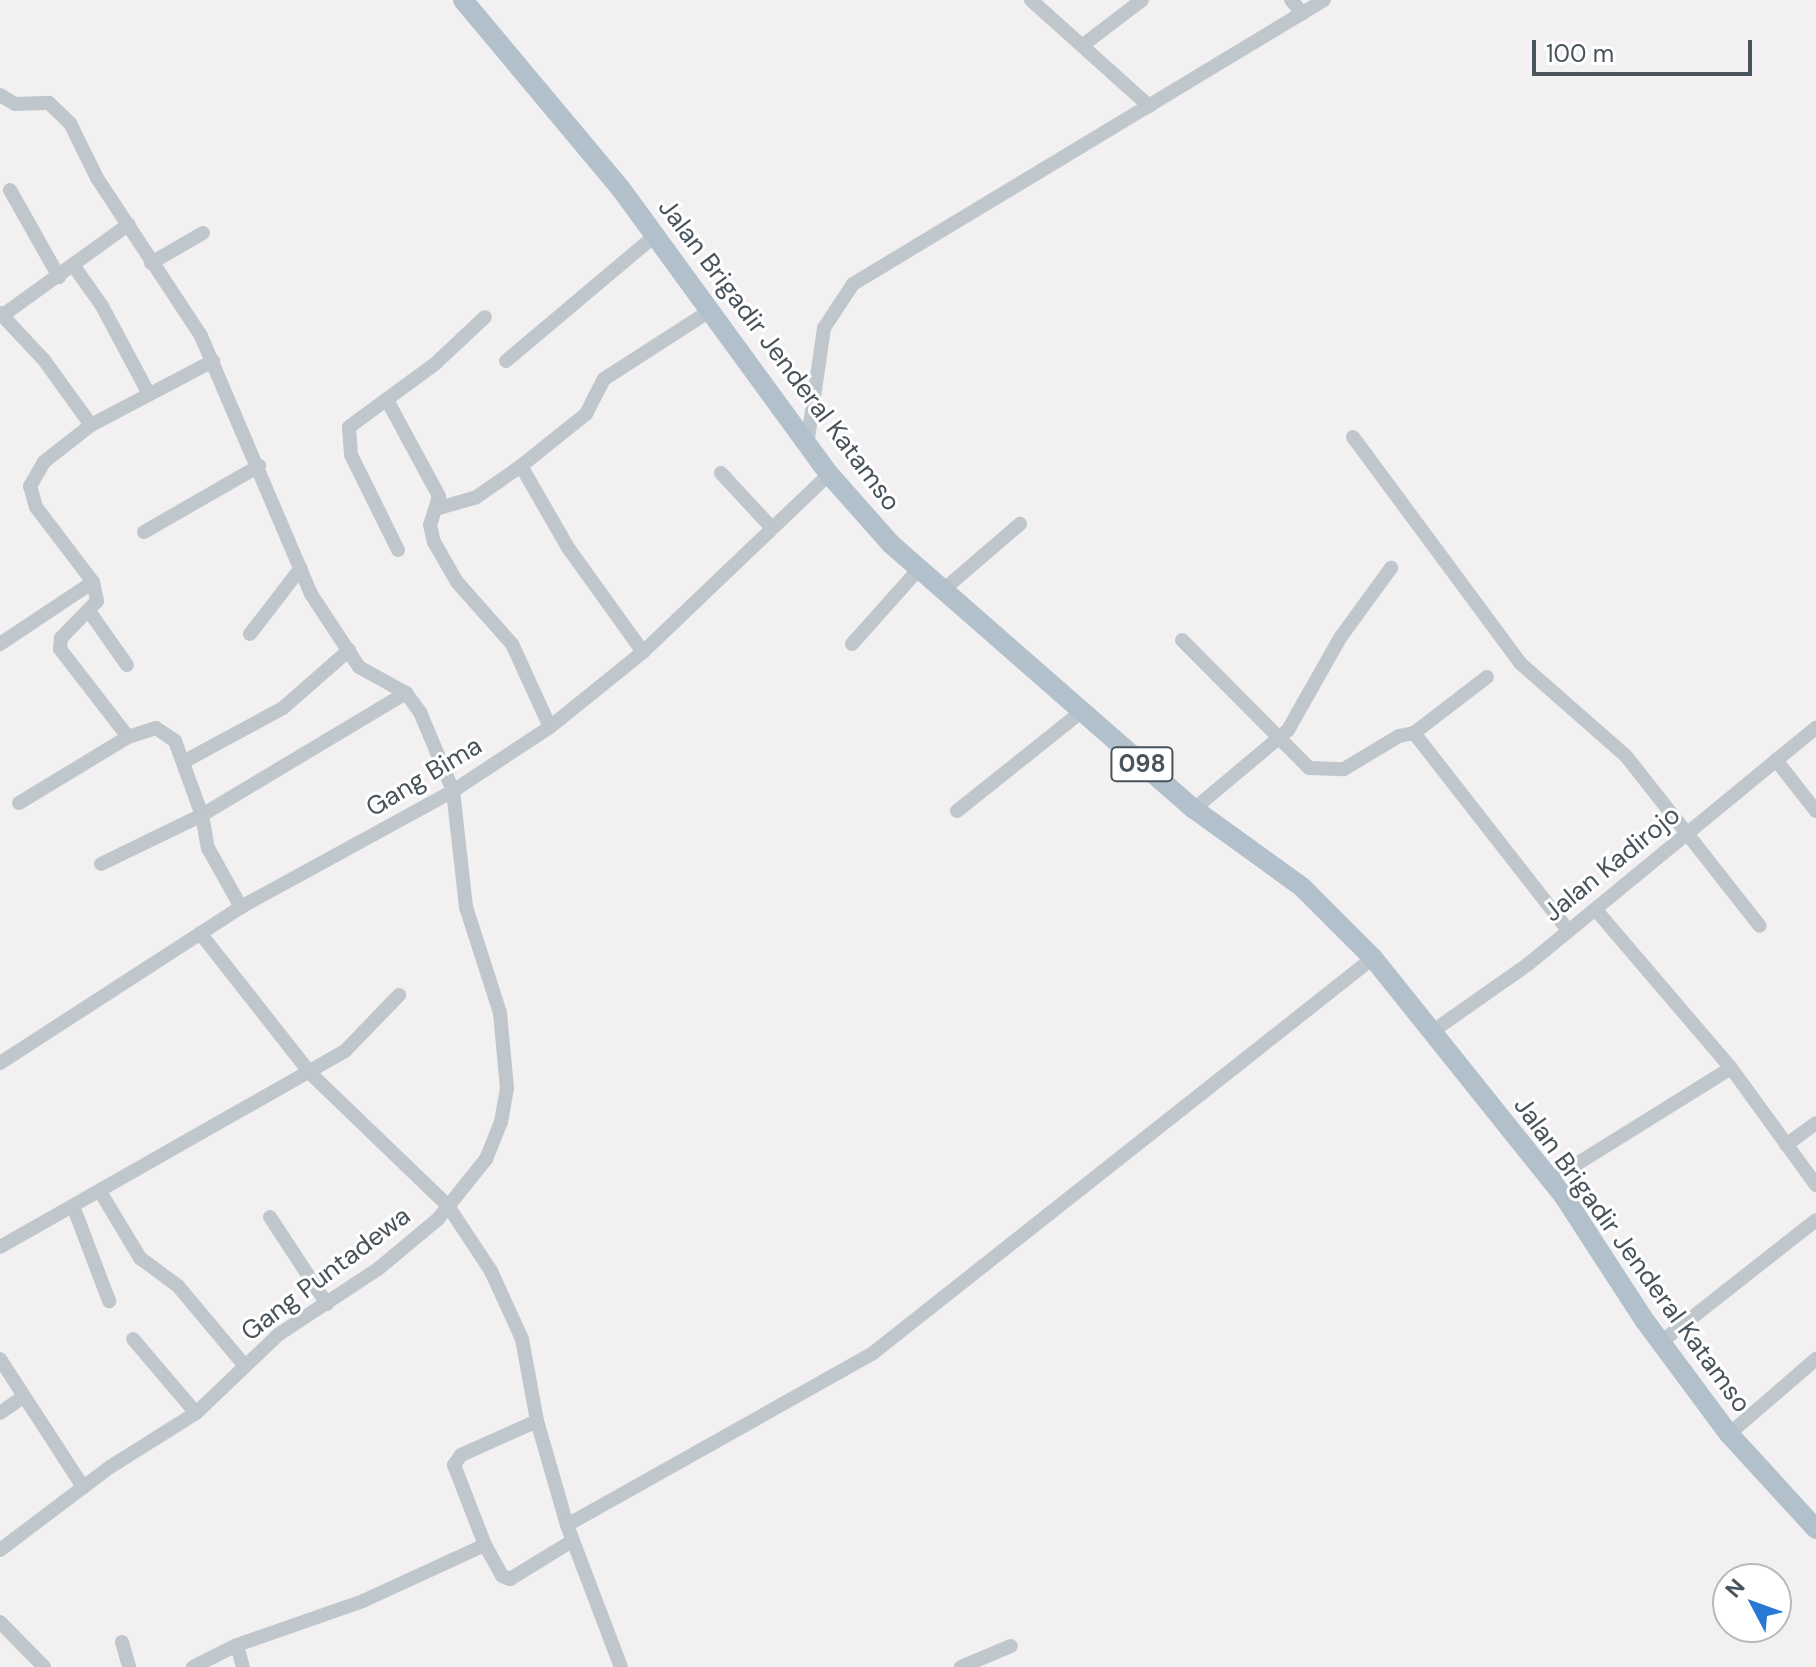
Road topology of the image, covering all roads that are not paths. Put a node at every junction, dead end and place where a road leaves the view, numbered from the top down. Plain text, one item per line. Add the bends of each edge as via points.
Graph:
1 (463, 0) edge
2 (1031, 0) edge
3 (1142, 0) edge
4 (1291, 0) edge
5 (1324, 0) edge
6 (1303, 14) junction
7 (1083, 45) junction
8 (0, 95) edge
9 (1149, 106) junction
10 (10, 190) dead end
11 (129, 224) junction
12 (203, 233) dead end
13 (653, 237) junction
14 (151, 263) junction
15 (73, 265) junction
16 (59, 277) junction
17 (708, 312) junction
18 (1, 314) edge
19 (485, 317) dead end
20 (213, 361) junction
21 (506, 361) dead end
22 (149, 394) junction
23 (387, 400) junction
24 (91, 425) junction
25 (1353, 437) dead end
26 (807, 445) junction
27 (259, 466) junction
28 (521, 466) junction
29 (721, 473) dead end
30 (829, 474) junction
31 (439, 508) junction
32 (1020, 524) dead end
33 (771, 527) junction
34 (144, 532) dead end
35 (398, 550) dead end
36 (301, 568) junction
37 (1391, 568) dead end
38 (918, 570) junction
39 (93, 582) junction
40 (942, 591) junction
41 (89, 611) junction
42 (250, 634) dead end
43 (1182, 640) dead end
44 (0, 644) edge
45 (852, 644) dead end
46 (349, 650) junction
47 (643, 652) junction
48 (127, 665) dead end
49 (1487, 677) dead end
50 (406, 693) junction
51 (1081, 712) junction
52 (550, 727) junction
53 (1816, 728) edge
54 (1414, 733) junction
55 (128, 737) junction
56 (1278, 741) junction
57 (1776, 760) junction
58 (185, 761) junction
59 (453, 791) junction
60 (19, 803) dead end
61 (1194, 809) junction
62 (957, 811) dead end
63 (1816, 811) edge
64 (202, 815) junction
65 (1685, 837) junction
66 (101, 864) dead end
67 (241, 907) junction
68 (1596, 910) junction
69 (1760, 926) dead end
70 (1568, 930) junction
71 (200, 933) junction
72 (1373, 958) junction
73 (399, 995) dead end
74 (1433, 1031) junction
75 (0, 1063) edge
76 (1731, 1068) junction
77 (310, 1073) junction
78 (1816, 1123) edge
79 (1786, 1145) junction
80 (1551, 1180) junction
81 (1816, 1185) edge
82 (101, 1193) junction
83 (73, 1206) junction
84 (448, 1206) junction
85 (270, 1217) dead end
86 (1816, 1220) edge
87 (0, 1247) edge
88 (109, 1301) dead end
89 (327, 1304) junction
90 (133, 1339) dead end
91 (1661, 1342) junction
92 (0, 1359) edge
93 (1816, 1359) edge
94 (245, 1366) junction
95 (23, 1397) junction
96 (0, 1413) edge
97 (196, 1413) junction
98 (537, 1421) junction
99 (1729, 1434) junction
100 (83, 1487) junction
101 (567, 1525) junction
102 (1816, 1529) edge
103 (572, 1541) junction
104 (485, 1545) junction
105 (0, 1550) edge
106 (0, 1622) edge
107 (122, 1642) dead end
108 (237, 1645) junction
109 (1011, 1646) dead end
110 (44, 1667) edge
111 (129, 1667) edge
112 (193, 1667) edge
113 (243, 1667) edge
114 (621, 1667) edge
115 (961, 1667) edge

1 - 13 main road, Jalan Brigadir Jenderal Katamso / 098 via 621,189
2 - 7 street
3 - 7 street
4 - 6 street
5 - 6 street
6 - 9 street
7 - 9 street
8 - 11 street via 15,104 55,106
9 - 26 street via 866,274 843,294 824,328
10 - 16 street
11 - 14 street
11 - 15 street
12 - 14 street
13 - 17 main road, Jalan Brigadir Jenderal Katamso / 098
13 - 21 street
14 - 20 street
15 - 16 street
15 - 22 street via 102,306
16 - 18 street
17 - 26 main road, Jalan Brigadir Jenderal Katamso / 098
17 - 28 street via 604,379 586,414
18 - 24 street via 44,360
19 - 23 street
20 - 22 street
20 - 27 street
22 - 24 street
23 - 31 street via 433,483
23 - 35 street via 354,421 348,435 351,455
24 - 39 street via 44,462 30,486 36,507
25 - 65 street via 1520,663 1626,756
26 - 30 main road, Jalan Brigadir Jenderal Katamso / 098
27 - 34 street
27 - 36 street
28 - 31 street via 475,498
28 - 47 street via 569,549
29 - 33 street
30 - 33 street, Gang Bima
30 - 38 main road, Jalan Brigadir Jenderal Katamso / 098
31 - 52 street via 430,525 434,542 457,582 512,644
32 - 40 street
33 - 47 street, Gang Bima
36 - 42 street
36 - 46 street via 311,594
37 - 56 street via 1340,638
38 - 40 main road, Jalan Brigadir Jenderal Katamso / 098
38 - 45 street
39 - 41 street via 97,599
39 - 44 street
40 - 51 main road, Jalan Brigadir Jenderal Katamso / 098
41 - 48 street
41 - 55 street via 61,638 60,649
43 - 56 street
46 - 50 street via 370,677
46 - 58 street via 283,708
47 - 52 street, Gang Bima
49 - 54 street
50 - 59 street, Gang Puntadewa via 420,712
50 - 64 street
51 - 61 main road, Jalan Brigadir Jenderal Katamso / 098
51 - 62 street
52 - 59 street, Gang Bima
53 - 57 street, Jalan Kadirojo
54 - 56 street via 1332,773 1309,768
54 - 70 street
55 - 58 street via 147,729 164,731
55 - 60 street
56 - 61 street
57 - 63 street
57 - 65 street, Jalan Kadirojo
58 - 64 street
59 - 67 street, Gang Bima
59 - 84 street, Gang Puntadewa via 466,907 500,1013 507,1088 486,1159
61 - 72 main road, Jalan Brigadir Jenderal Katamso / 098 via 1302,887
64 - 66 street
64 - 67 street via 208,848
65 - 68 street, Jalan Kadirojo
65 - 69 street
67 - 71 street, Gang Bima
68 - 70 street, Jalan Kadirojo
68 - 76 street
70 - 74 street, Jalan Kadirojo
71 - 75 street, Gang Bima
71 - 77 street
72 - 74 main road, Jalan Brigadir Jenderal Katamso / 098
72 - 101 street via 873,1353
73 - 77 street via 345,1051
74 - 80 main road, Jalan Brigadir Jenderal Katamso / 098
76 - 79 street
76 - 80 street
77 - 82 street
77 - 84 street
78 - 79 street
79 - 81 street
80 - 91 main road, Jalan Brigadir Jenderal Katamso / 098
82 - 83 street
82 - 94 street via 140,1258 178,1286
83 - 87 street
83 - 88 street
84 - 89 street, Gang Puntadewa via 394,1258
84 - 98 street via 515,1319
85 - 89 street
86 - 91 street
89 - 94 street, Gang Puntadewa via 279,1334
90 - 97 street
91 - 99 main road, Jalan Brigadir Jenderal Katamso / 098
92 - 95 street
93 - 99 street
94 - 97 street, Gang Puntadewa
95 - 96 street
95 - 100 street
97 - 100 street, Gang Puntadewa
98 - 101 street
98 - 104 street via 461,1455 454,1465
99 - 102 main road, Jalan Brigadir Jenderal Katamso / 098
100 - 105 street, Gang Puntadewa
101 - 103 street
103 - 104 street via 510,1579 502,1576
103 - 114 street
104 - 108 street via 363,1601
106 - 110 street
107 - 111 street
108 - 112 street
108 - 113 street
109 - 115 street

